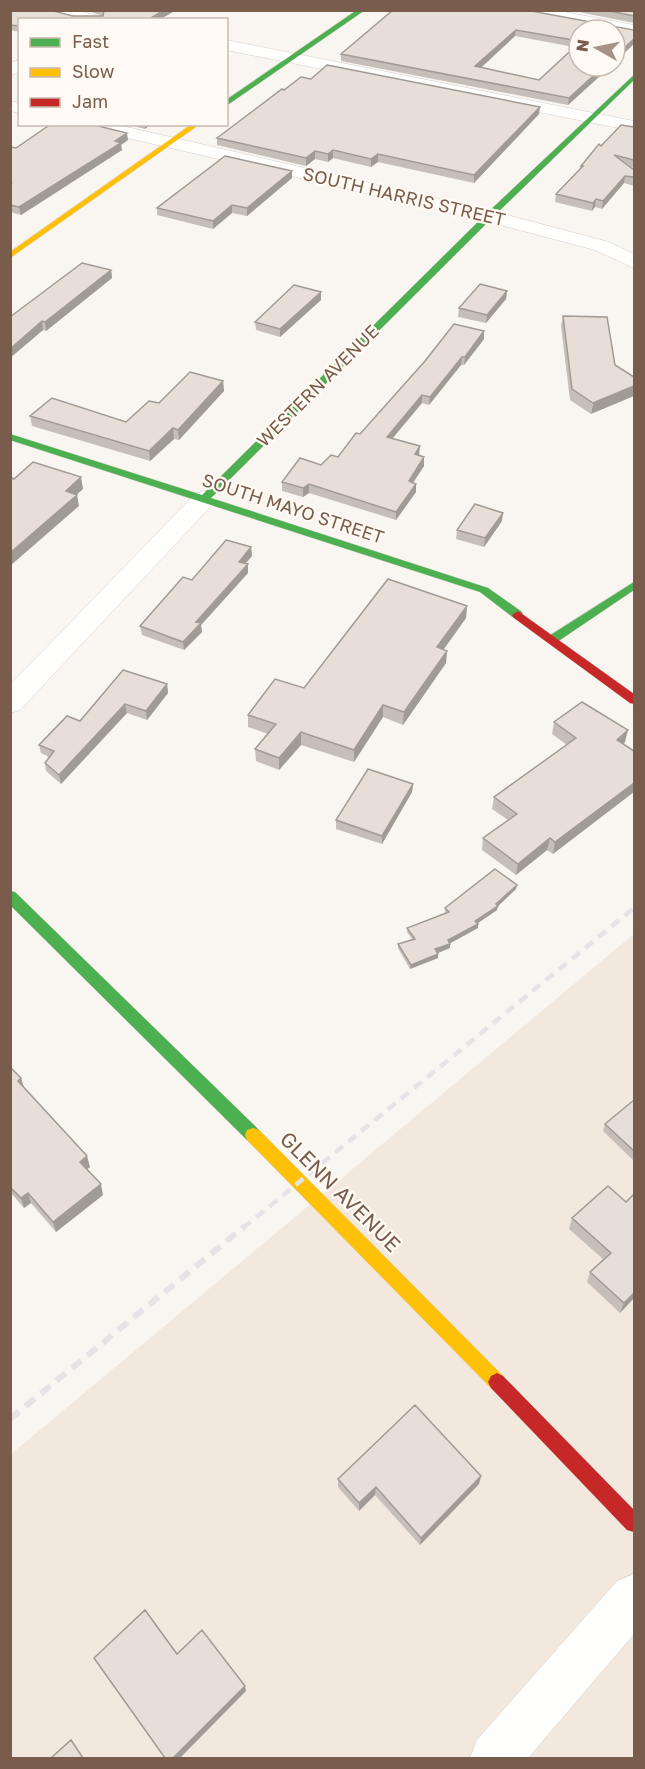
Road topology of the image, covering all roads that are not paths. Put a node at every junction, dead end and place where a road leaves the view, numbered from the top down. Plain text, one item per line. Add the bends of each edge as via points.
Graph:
1 (52, 10) edge
2 (362, 10) edge
3 (526, 10) edge
4 (102, 18) edge
5 (634, 30) edge
6 (228, 45) edge
7 (293, 58) junction
8 (634, 77) edge
9 (228, 103) edge
10 (592, 118) junction
11 (98, 126) edge
12 (194, 126) edge
13 (634, 126) edge
14 (170, 143) junction
15 (489, 216) junction
16 (10, 255) edge
17 (634, 262) edge
18 (10, 437) edge
19 (204, 499) junction
20 (634, 585) edge
21 (553, 639) junction
22 (634, 700) edge
23 (10, 703) edge
24 (10, 896) edge
25 (634, 1523) edge
26 (634, 1598) edge
27 (495, 1758) edge

1 - 4 street
2 - 7 street
3 - 5 street
6 - 7 street
7 - 9 street
7 - 10 street
8 - 10 street, WESTERN AVENUE
10 - 13 street
10 - 15 street, WESTERN AVENUE
11 - 14 street, SOUTH HARRIS STREET
12 - 14 street
14 - 15 street, SOUTH HARRIS STREET
14 - 16 street
15 - 17 street, SOUTH HARRIS STREET via 602,246
15 - 19 street, WESTERN AVENUE
18 - 19 street, SOUTH MAYO STREET
19 - 21 street, SOUTH MAYO STREET via 484,590
19 - 23 street, WESTERN AVENUE
20 - 21 street
21 - 22 street, SOUTH MAYO STREET
24 - 25 street, GLENN AVENUE via 302,1182
26 - 27 street

